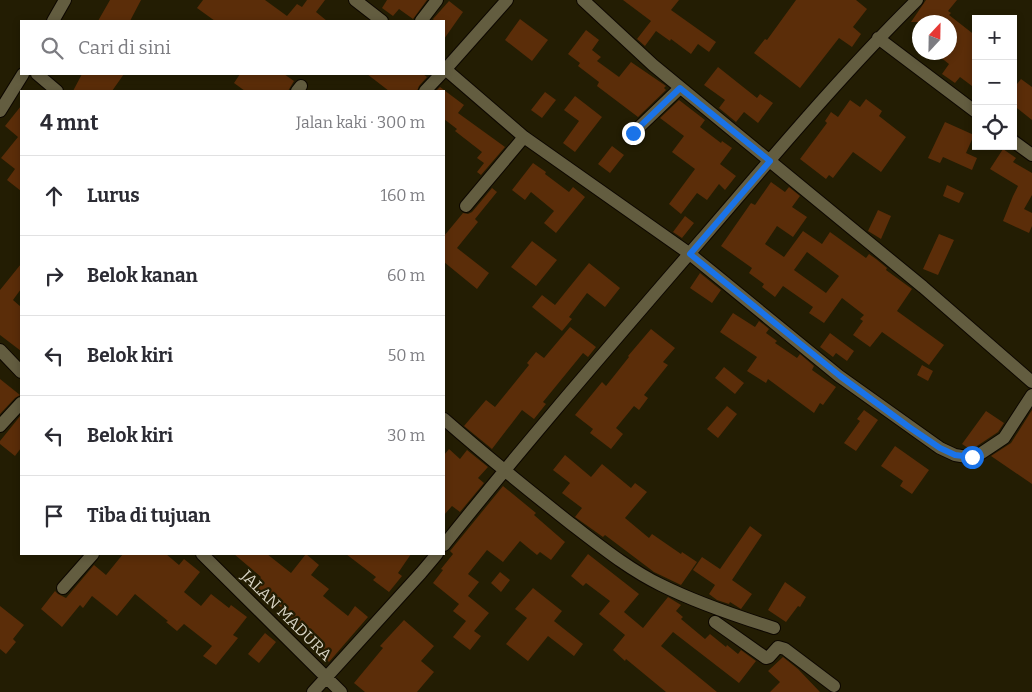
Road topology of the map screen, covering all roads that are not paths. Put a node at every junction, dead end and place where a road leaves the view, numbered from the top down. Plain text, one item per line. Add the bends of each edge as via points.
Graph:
1 (64, 0) edge
2 (355, 0) edge
3 (437, 0) edge
4 (507, 0) edge
5 (584, 0) edge
6 (917, 0) edge
7 (54, 20) edge
8 (381, 20) edge
9 (422, 20) edge
10 (878, 38) junction
11 (445, 69) edge
12 (445, 73) edge
13 (22, 75) edge
14 (37, 75) edge
15 (440, 75) edge
16 (680, 88) junction
17 (56, 90) edge
18 (427, 90) edge
19 (972, 109) edge
20 (0, 111) edge
21 (633, 133) dead end
22 (524, 137) junction
23 (1017, 144) edge
24 (1032, 155) edge
25 (770, 161) junction
26 (466, 206) dead end
27 (690, 254) junction
28 (0, 350) edge
29 (20, 371) edge
30 (1032, 382) edge
31 (1032, 395) edge
32 (20, 404) edge
33 (445, 420) edge
34 (0, 426) edge
35 (503, 470) junction
36 (445, 544) edge
37 (91, 555) edge
38 (203, 555) edge
39 (436, 555) edge
40 (63, 588) dead end
41 (716, 622) dead end
42 (774, 628) dead end
43 (327, 678) junction
44 (834, 686) dead end
45 (313, 692) edge
46 (341, 692) edge

1 - 7 street
2 - 8 street
3 - 9 street
4 - 11 street
5 - 16 street
6 - 10 street
10 - 19 street
10 - 25 street
12 - 22 street
13 - 20 street
14 - 17 street
15 - 18 street
16 - 21 street
16 - 25 street
22 - 26 street
22 - 27 street
23 - 24 street
25 - 27 street
25 - 30 street
27 - 31 street via 840,376 924,438 955,455 976,456 1004,438
27 - 35 street
28 - 29 street
32 - 34 street
33 - 35 street
35 - 36 street
35 - 42 street via 609,553 653,581 723,612
37 - 40 street
38 - 43 street, JALAN MADURA
39 - 43 street
41 - 44 street via 766,658 778,647 786,649
43 - 45 street
43 - 46 street, JALAN MADURA

